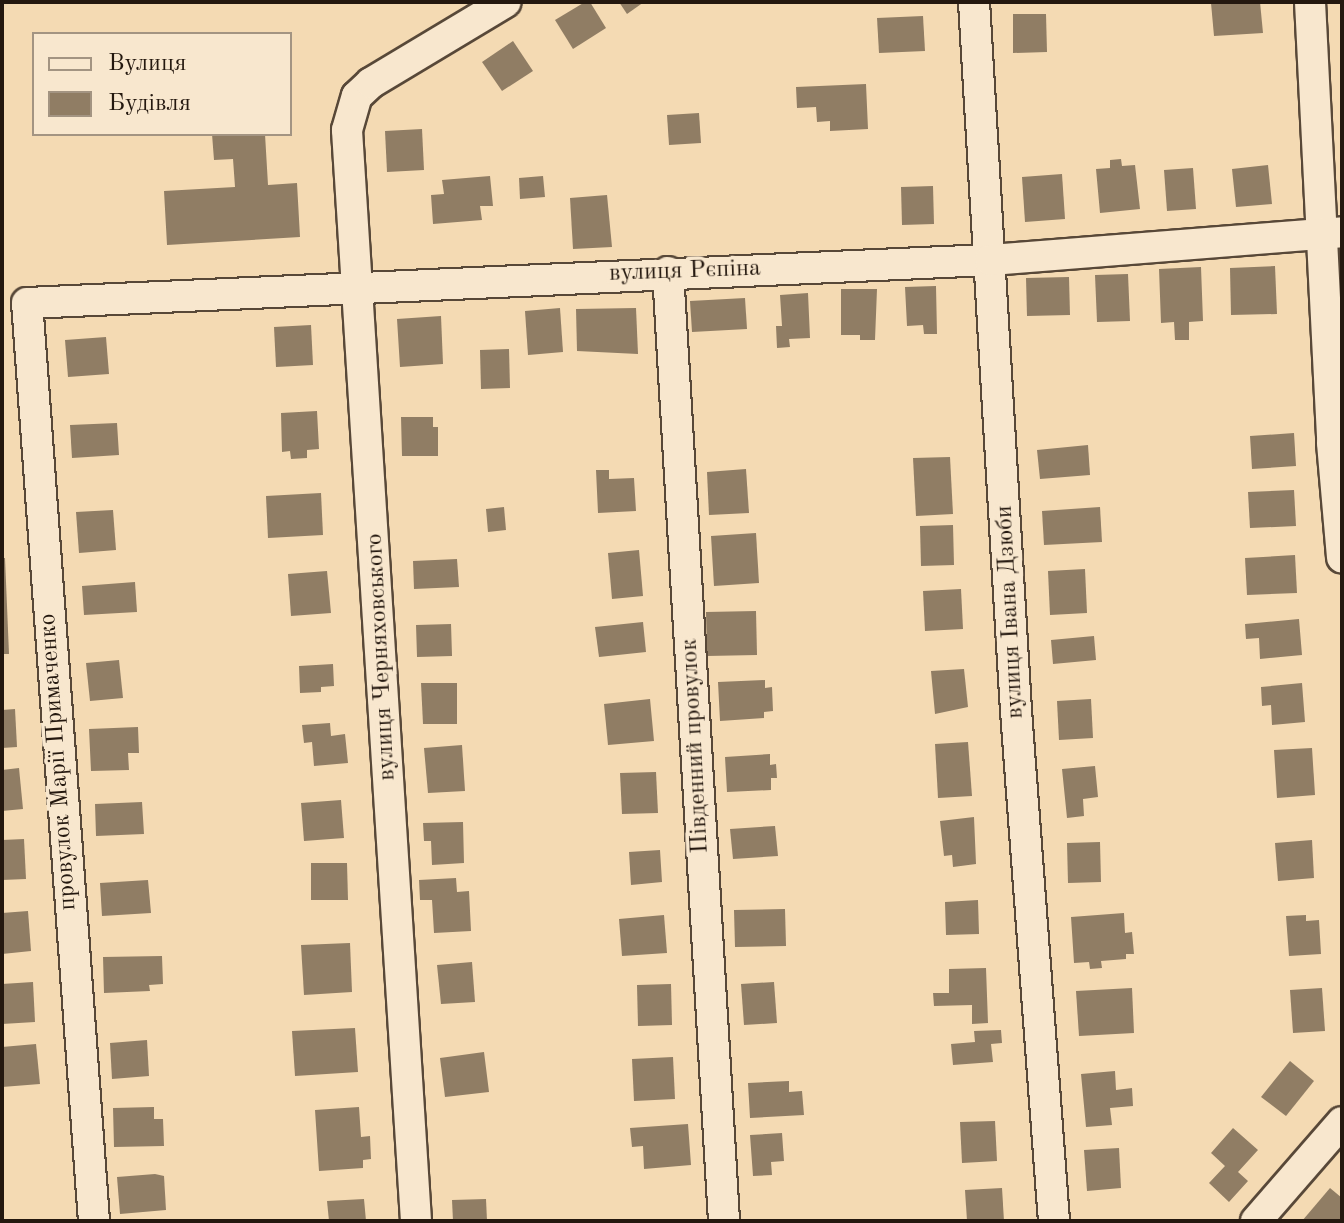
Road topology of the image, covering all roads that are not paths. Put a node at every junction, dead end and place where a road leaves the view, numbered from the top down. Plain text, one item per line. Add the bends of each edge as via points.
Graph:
1 (506, 2) edge
2 (974, 2) edge
3 (1310, 2) edge
4 (1332, 233) edge
5 (990, 260) junction
6 (668, 272) junction
7 (359, 288) junction
8 (27, 303) joint
9 (1342, 558) edge
10 (1342, 1122) edge
11 (94, 1221) edge
12 (416, 1221) edge
13 (724, 1221) edge
14 (1054, 1221) edge
15 (1256, 1221) edge

1 - 7 street, вулиця Черняховського via 357,96 347,130
2 - 5 street, вулиця Івана Дзюби
3 - 4 street
4 - 5 street, вулиця Рєпіна
4 - 9 street
5 - 6 street, вулиця Рєпіна
5 - 14 street, вулиця Івана Дзюби via 1016,711
6 - 7 street, вулиця Рєпіна
6 - 13 street, Південний провулок
7 - 8 street, вулиця Рєпіна
7 - 12 street, вулиця Черняховського
8 - 11 street, провулок Марії Примаченко
10 - 15 street

